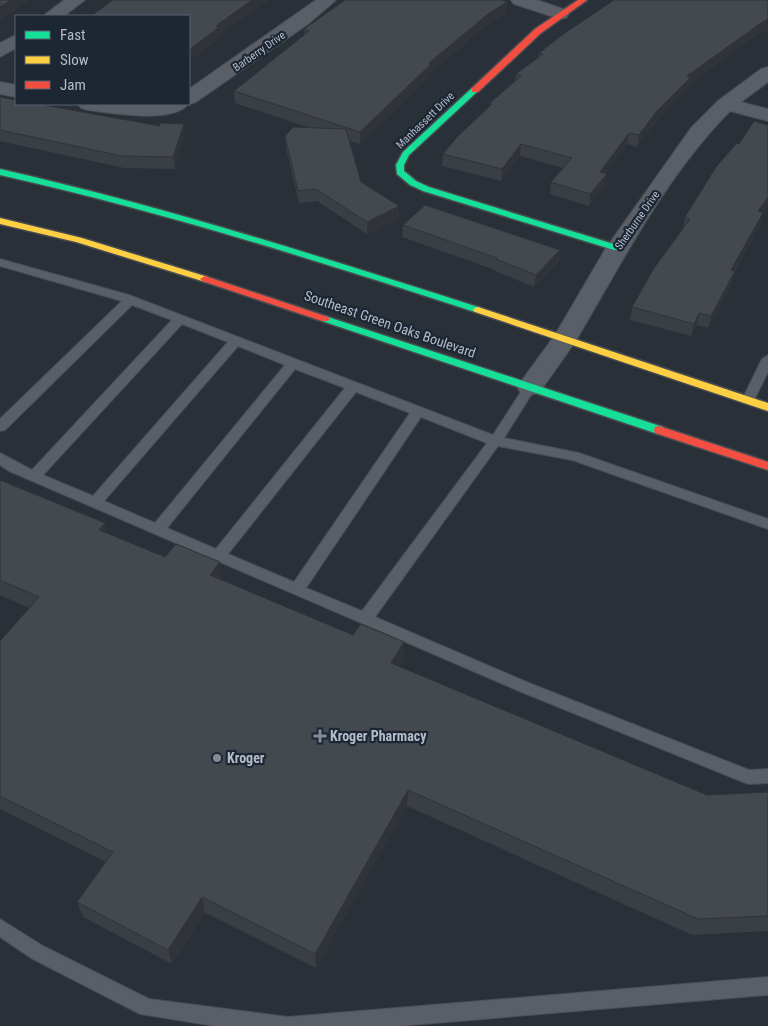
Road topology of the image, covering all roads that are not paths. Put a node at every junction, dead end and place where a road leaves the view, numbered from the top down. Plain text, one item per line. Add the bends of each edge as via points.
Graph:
1 (76, 0) edge
2 (327, 0) edge
3 (520, 0) edge
4 (583, 0) edge
5 (560, 14) junction
6 (54, 15) edge
7 (15, 41) edge
8 (0, 52) edge
9 (768, 73) edge
10 (0, 88) edge
11 (15, 91) edge
12 (190, 97) edge
13 (726, 104) junction
14 (95, 105) edge
15 (172, 106) edge
16 (768, 115) edge
17 (0, 172) edge
18 (0, 221) edge
19 (617, 248) junction
20 (0, 262) edge
21 (130, 300) junction
22 (180, 319) junction
23 (565, 338) junction
24 (236, 341) junction
25 (768, 359) edge
26 (293, 363) junction
27 (353, 387) junction
28 (530, 387) junction
29 (748, 400) junction
30 (768, 406) edge
31 (418, 412) junction
32 (0, 427) edge
33 (494, 440) junction
34 (0, 458) edge
35 (768, 466) edge
36 (34, 477) junction
37 (95, 503) junction
38 (768, 524) edge
39 (157, 530) junction
40 (218, 556) junction
41 (297, 590) junction
42 (365, 619) junction
43 (768, 776) edge
44 (0, 927) edge
45 (768, 986) edge

1 - 6 street
2 - 12 street, Barberry Drive
3 - 5 street
4 - 5 main road, Manhassett Drive
5 - 19 main road, Manhassett Drive via 406,154 400,172 426,189
7 - 8 street
9 - 13 street, Sherburne Drive
10 - 11 street
13 - 16 street
13 - 19 street, Sherburne Drive via 698,132
14 - 15 street via 124,109
17 - 23 main road via 115,197 206,223
18 - 28 main road, Southeast Green Oaks Boulevard via 173,268
19 - 23 street, Sherburne Drive
20 - 21 lane
21 - 22 lane
21 - 32 lane
22 - 24 lane
22 - 36 lane
23 - 28 street, Sherburne Drive
23 - 29 main road
24 - 26 lane
24 - 37 lane
25 - 29 lane
26 - 27 lane
26 - 39 lane
27 - 31 lane
27 - 40 lane
28 - 33 lane via 513,417
28 - 35 main road, Southeast Green Oaks Boulevard
29 - 30 main road
31 - 33 lane
31 - 41 lane
33 - 38 lane via 574,456
33 - 42 lane
34 - 36 lane
36 - 37 lane
37 - 39 lane
39 - 40 lane
40 - 41 lane
41 - 42 lane
42 - 43 lane via 749,777
44 - 45 lane via 37,952 147,1008 288,1026

